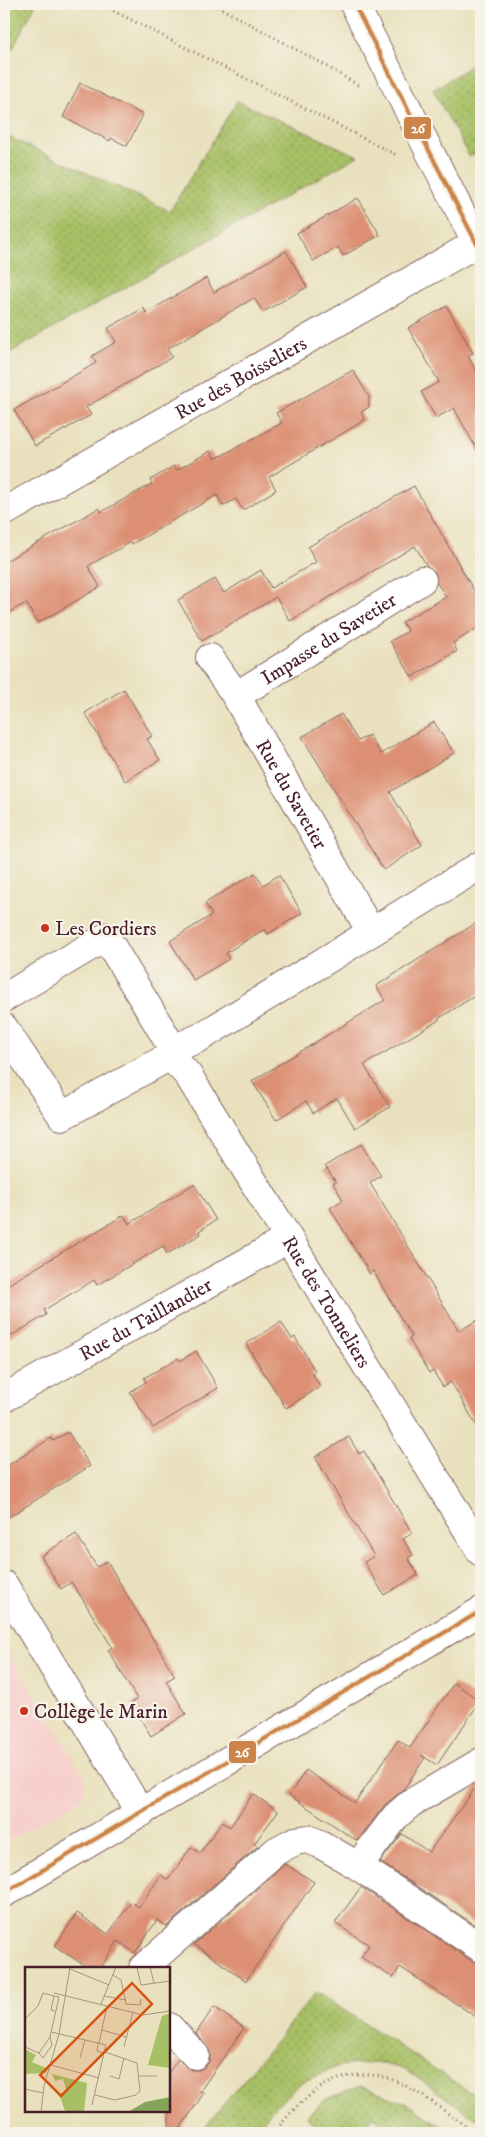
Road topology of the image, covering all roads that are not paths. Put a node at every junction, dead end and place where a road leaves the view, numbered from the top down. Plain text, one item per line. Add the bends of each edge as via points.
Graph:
1 (354, 4) edge
2 (479, 248) edge
3 (4, 512) edge
4 (422, 580) dead end
5 (210, 658) dead end
6 (236, 696) junction
7 (481, 865) edge
8 (371, 932) junction
9 (4, 998) edge
10 (4, 1028) edge
11 (171, 1052) junction
12 (288, 1239) junction
13 (4, 1398) edge
14 (481, 1552) edge
15 (4, 1585) edge
16 (481, 1611) edge
17 (481, 1762) edge
18 (141, 1813) junction
19 (358, 1866) junction
20 (4, 1893) edge
21 (481, 1948) edge
22 (144, 1967) edge
23 (170, 2028) edge
24 (194, 2055) dead end

1 - 2 street
2 - 3 street, Rue des Boisseliers
4 - 6 street, Impasse du Savetier
5 - 6 street, Rue du Savetier
6 - 8 street, Rue du Savetier
7 - 8 street
8 - 11 street
9 - 11 street, Rue des Tonneliers via 106,937
10 - 11 street via 62,1116
11 - 12 street, Rue des Tonneliers
12 - 13 street, Rue du Taillandier
12 - 14 street, Rue des Tonneliers
15 - 18 street
16 - 18 street
17 - 19 street via 411,1803 396,1816
18 - 20 street
19 - 21 street
19 - 22 street via 308,1839 295,1841 276,1851
23 - 24 street

